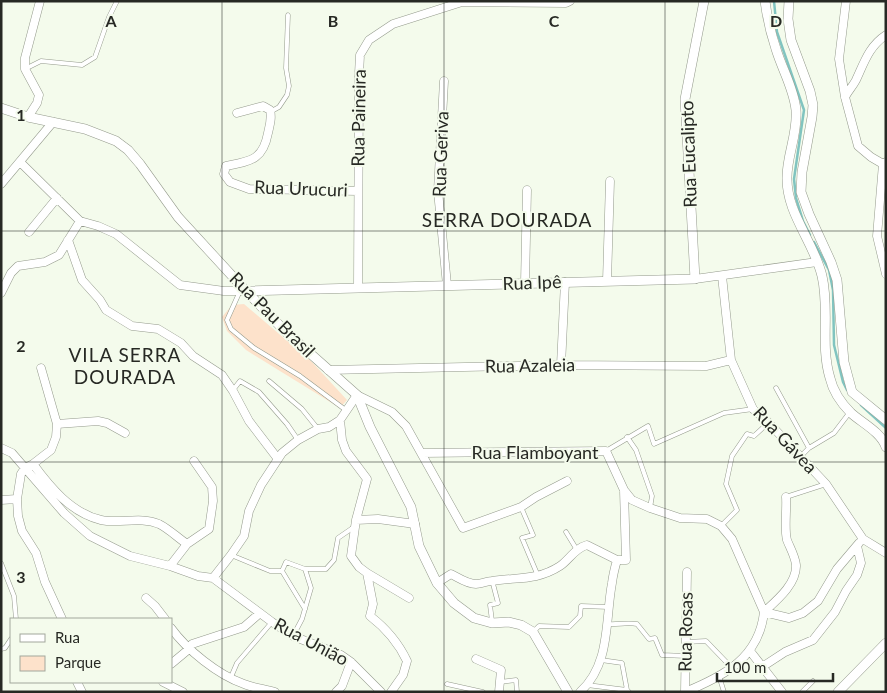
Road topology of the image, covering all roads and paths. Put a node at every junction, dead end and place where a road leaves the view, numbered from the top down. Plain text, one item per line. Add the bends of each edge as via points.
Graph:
1 (40, 1) edge
2 (117, 1) edge
3 (570, 1) edge
4 (704, 1) edge
5 (765, 1) edge
6 (788, 1) edge
7 (846, 1) edge
8 (462, 2) edge
9 (288, 15) dead end
10 (886, 35) edge
11 (25, 69) junction
12 (444, 81) dead end
13 (845, 97) junction
14 (1, 108) edge
15 (270, 112) junction
16 (237, 113) dead end
17 (28, 117) junction
18 (53, 122) junction
19 (20, 162) junction
20 (884, 163) edge
21 (610, 181) dead end
22 (1, 184) edge
23 (527, 190) dead end
24 (358, 191) junction
25 (57, 198) junction
26 (80, 221) junction
27 (29, 232) dead end
28 (68, 240) junction
29 (817, 262) junction
30 (886, 274) edge
31 (722, 276) junction
32 (695, 279) junction
33 (607, 281) junction
34 (565, 282) junction
35 (525, 283) junction
36 (447, 286) junction
37 (358, 288) junction
38 (243, 291) junction
39 (1, 293) edge
40 (731, 360) junction
41 (561, 365) junction
42 (41, 368) dead end
43 (328, 370) junction
44 (269, 381) dead end
45 (776, 388) dead end
46 (233, 391) junction
47 (357, 395) junction
48 (753, 409) junction
49 (347, 411) junction
50 (850, 412) junction
51 (340, 420) junction
52 (886, 420) edge
53 (768, 422) junction
54 (57, 424) junction
55 (318, 429) junction
56 (125, 433) dead end
57 (627, 437) junction
58 (298, 440) junction
59 (886, 447) edge
60 (1, 448) edge
61 (809, 448) junction
62 (606, 451) junction
63 (422, 453) junction
64 (800, 457) junction
65 (278, 459) junction
66 (194, 462) dead end
67 (33, 464) junction
68 (24, 468) junction
69 (567, 481) dead end
70 (826, 484) junction
71 (624, 490) junction
72 (786, 497) joint
73 (17, 499) junction
74 (1, 500) edge
75 (521, 507) junction
76 (650, 508) junction
77 (355, 523) junction
78 (415, 524) junction
79 (721, 526) junction
80 (566, 532) dead end
81 (863, 538) junction
82 (187, 544) junction
83 (857, 546) junction
84 (577, 550) junction
85 (886, 553) edge
86 (231, 556) junction
87 (617, 560) junction
88 (1, 563) edge
89 (170, 566) junction
90 (305, 569) junction
91 (282, 571) junction
92 (687, 572) dead end
93 (367, 573) junction
94 (538, 576) junction
95 (213, 578) junction
96 (492, 580) junction
97 (437, 583) junction
98 (146, 598) dead end
99 (409, 598) dead end
100 (609, 607) junction
101 (305, 609) junction
102 (764, 612) junction
103 (260, 613) junction
104 (16, 618) edge
105 (62, 618) edge
106 (164, 618) edge
107 (272, 622) junction
108 (492, 623) junction
109 (607, 624) junction
110 (172, 629) edge
111 (533, 632) junction
112 (293, 636) junction
113 (10, 640) edge
114 (686, 642) junction
115 (886, 643) edge
116 (1, 649) edge
117 (189, 649) junction
118 (886, 650) edge
119 (750, 651) junction
120 (686, 656) junction
121 (476, 659) dead end
122 (872, 659) junction
123 (601, 660) junction
124 (351, 662) junction
125 (172, 663) edge
126 (762, 667) junction
127 (732, 668) junction
128 (719, 676) junction
129 (231, 677) junction
130 (813, 681) dead end
131 (500, 682) junction
132 (165, 683) edge
133 (447, 684) dead end
134 (587, 685) junction
135 (628, 691) edge
136 (183, 692) edge
137 (274, 692) edge
138 (336, 692) edge
139 (381, 692) edge
140 (391, 692) edge
141 (483, 692) edge
142 (499, 692) edge
143 (517, 692) edge
144 (568, 692) edge
145 (580, 692) edge
146 (685, 692) edge
147 (724, 692) edge
148 (782, 692) edge
149 (802, 692) edge
150 (838, 692) edge

1 - 11 street
2 - 11 lane via 95,57 82,65 41,61
3 - 8 street, Rua Paineira
4 - 32 street, Rua Eucalipto via 686,99
5 - 29 street via 796,110 786,178 788,195
6 - 52 street via 791,40 813,105 801,192 837,280 843,355 852,392
7 - 13 street via 839,60
8 - 24 street, Rua Paineira via 393,24 369,40 360,55
9 - 15 lane via 286,68 289,86 279,107
10 - 13 street via 876,42
11 - 17 street via 39,95
12 - 36 street, Rua Geriva via 438,191
13 - 20 street via 858,146
14 - 17 street, Rua Pau Brasil
15 - 16 street via 263,106
15 - 24 street, Rua Urucuri via 267,142 261,154 226,166 224,174 230,182 249,189
17 - 18 street, Rua Pau Brasil
18 - 19 street
18 - 38 street, Rua Pau Brasil via 85,129 116,141 128,150 178,216
19 - 22 street
19 - 25 street
20 - 30 street via 877,236
21 - 33 street
23 - 35 street
24 - 37 street, Rua Paineira
25 - 26 street
25 - 27 street
26 - 28 street
26 - 38 street via 116,234 180,285
28 - 39 street via 59,255 45,262 18,266 10,273
28 - 46 street via 82,280 106,310 132,326 158,329 173,338 222,375
29 - 31 street, Rua Ipê
29 - 50 street via 825,295 826,355 830,378 837,396
31 - 32 street, Rua Ipê
31 - 40 street, Rua Gávea
32 - 33 street, Rua Ipê
33 - 34 street, Rua Ipê
34 - 35 street, Rua Ipê
34 - 41 street
35 - 36 street, Rua Ipê
36 - 37 street, Rua Ipê
37 - 38 street, Rua Ipê
38 - 43 street, Rua Pau Brasil
38 - 49 lane via 226,320 231,329
40 - 41 street, Rua Azaleia via 706,366
40 - 48 street, Rua Gávea
41 - 43 street, Rua Azaleia
42 - 54 street
43 - 47 street, Rua Pau Brasil
44 - 55 lane via 302,409
45 - 61 lane
46 - 58 lane via 240,381 259,392
46 - 65 street via 249,422
47 - 49 street
47 - 63 street, Rua Pau Brasil via 392,412 406,426
47 - 78 street via 411,507
48 - 53 street, Rua Gávea
48 - 57 lane via 724,413 654,444 648,426
49 - 51 street
50 - 59 street
50 - 61 lane via 834,433
51 - 55 street
51 - 77 street via 346,451 367,479
53 - 64 street, Rua Gávea
53 - 79 lane via 754,436 747,434 732,456 726,484 737,510
54 - 56 street via 98,421
54 - 67 street via 51,450
55 - 58 street
57 - 62 lane
57 - 76 lane via 636,450 652,496
58 - 65 street
60 - 68 street via 12,453
61 - 64 lane
62 - 63 street, Rua Flamboyant
62 - 71 street, Rua Flamboyant
63 - 75 street, Rua Pau Brasil via 463,528
64 - 70 street, Rua Gávea
65 - 86 street via 261,485 249,511 244,536
66 - 82 street via 212,488 213,501 209,529
67 - 68 street
67 - 82 street via 51,488 90,516 102,520 158,524
68 - 73 street
68 - 89 street via 75,525 90,536 130,556
69 - 75 street
70 - 72 lane
70 - 81 street, Rua Gávea
71 - 76 street via 632,500
71 - 87 street via 626,560
72 - 102 street via 787,538 796,567 792,581
73 - 74 street
73 - 105 street via 22,531 36,553
75 - 94 lane via 532,535 522,538
76 - 79 street via 680,518 707,519
77 - 78 street via 378,519
77 - 90 lane via 338,538 334,560 326,569
77 - 93 street via 351,556
78 - 97 street via 419,546
79 - 102 street via 732,539
80 - 84 lane
81 - 83 street
81 - 85 street, Rua Gávea
82 - 89 street
83 - 102 street via 818,601 803,613 789,618
83 - 126 street via 861,563 857,575 819,633 813,640
84 - 87 street via 587,545
84 - 94 street via 560,566
86 - 91 lane
86 - 95 street
87 - 100 street
88 - 104 lane via 14,596
89 - 95 street
90 - 91 lane via 286,562
90 - 101 lane via 311,588
91 - 101 lane
92 - 114 street, Rua Rosas
93 - 99 street
93 - 140 street via 373,604 370,616 386,628 408,661
94 - 96 street
95 - 103 street, Rua União
96 - 97 street via 476,584 451,574
96 - 108 lane via 498,603 490,605
97 - 108 street via 454,603 474,618
98 - 106 street
100 - 109 street
100 - 111 lane via 581,606 580,616 569,627 539,626
101 - 112 lane
102 - 119 street via 763,624
103 - 107 street, Rua União
103 - 117 street via 244,627 192,644
107 - 112 street, Rua União
107 - 129 lane via 237,663
108 - 111 street via 509,622
109 - 120 lane via 637,624 649,639 655,638 662,655
109 - 123 street
110 - 117 street
111 - 144 street
112 - 124 street, Rua União
113 - 116 lane
114 - 120 street, Rua Rosas
114 - 127 lane via 706,641
115 - 122 street
117 - 125 street
117 - 129 street
118 - 122 street
119 - 126 street
119 - 127 street
120 - 146 street, Rua Rosas
121 - 131 street via 501,670
122 - 150 street
123 - 134 street
123 - 135 lane via 622,663
124 - 138 street via 342,686
124 - 139 street, Rua União
126 - 148 street
127 - 128 street
128 - 146 street
128 - 147 lane
129 - 137 street via 243,684
130 - 149 lane
131 - 142 street
131 - 143 lane via 516,680
132 - 136 street
133 - 141 lane
134 - 135 lane
134 - 145 street

